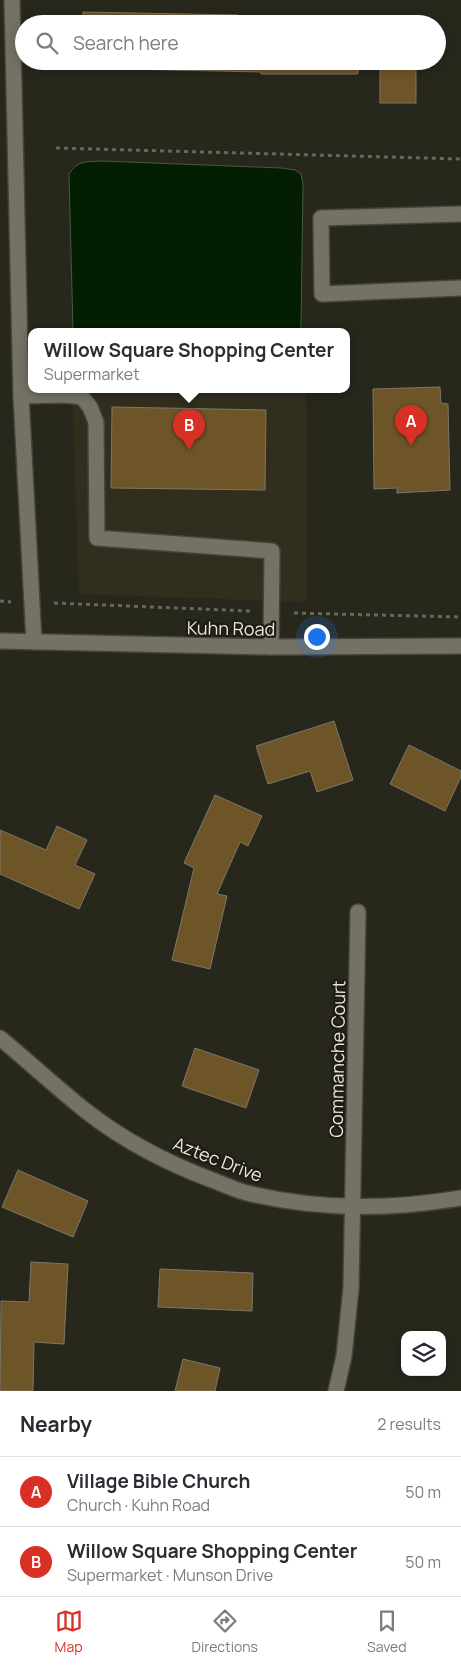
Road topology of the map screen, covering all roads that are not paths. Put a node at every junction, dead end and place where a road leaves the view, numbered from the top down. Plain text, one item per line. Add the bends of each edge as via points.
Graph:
1 (8, 7) edge
2 (461, 214) edge
3 (461, 288) edge
4 (22, 396) junction
5 (0, 641) edge
6 (34, 642) junction
7 (461, 646) edge
8 (271, 648) junction
9 (358, 912) dead end
10 (0, 1038) edge
11 (461, 1198) edge
12 (352, 1206) junction
13 (336, 1391) edge

1 - 4 street
2 - 3 street via 322,218 322,294
4 - 6 street
4 - 8 street via 82,397 90,407 96,422 97,538 272,552
5 - 6 street, Kuhn Road
6 - 8 street, Kuhn Road
7 - 8 street, Kuhn Road
9 - 12 street, Commanche Court
10 - 12 street, Aztec Drive via 87,1112 174,1166 245,1193 298,1203
11 - 12 street, Aztec Drive
12 - 13 street, Commanche Court via 351,1288 344,1356

